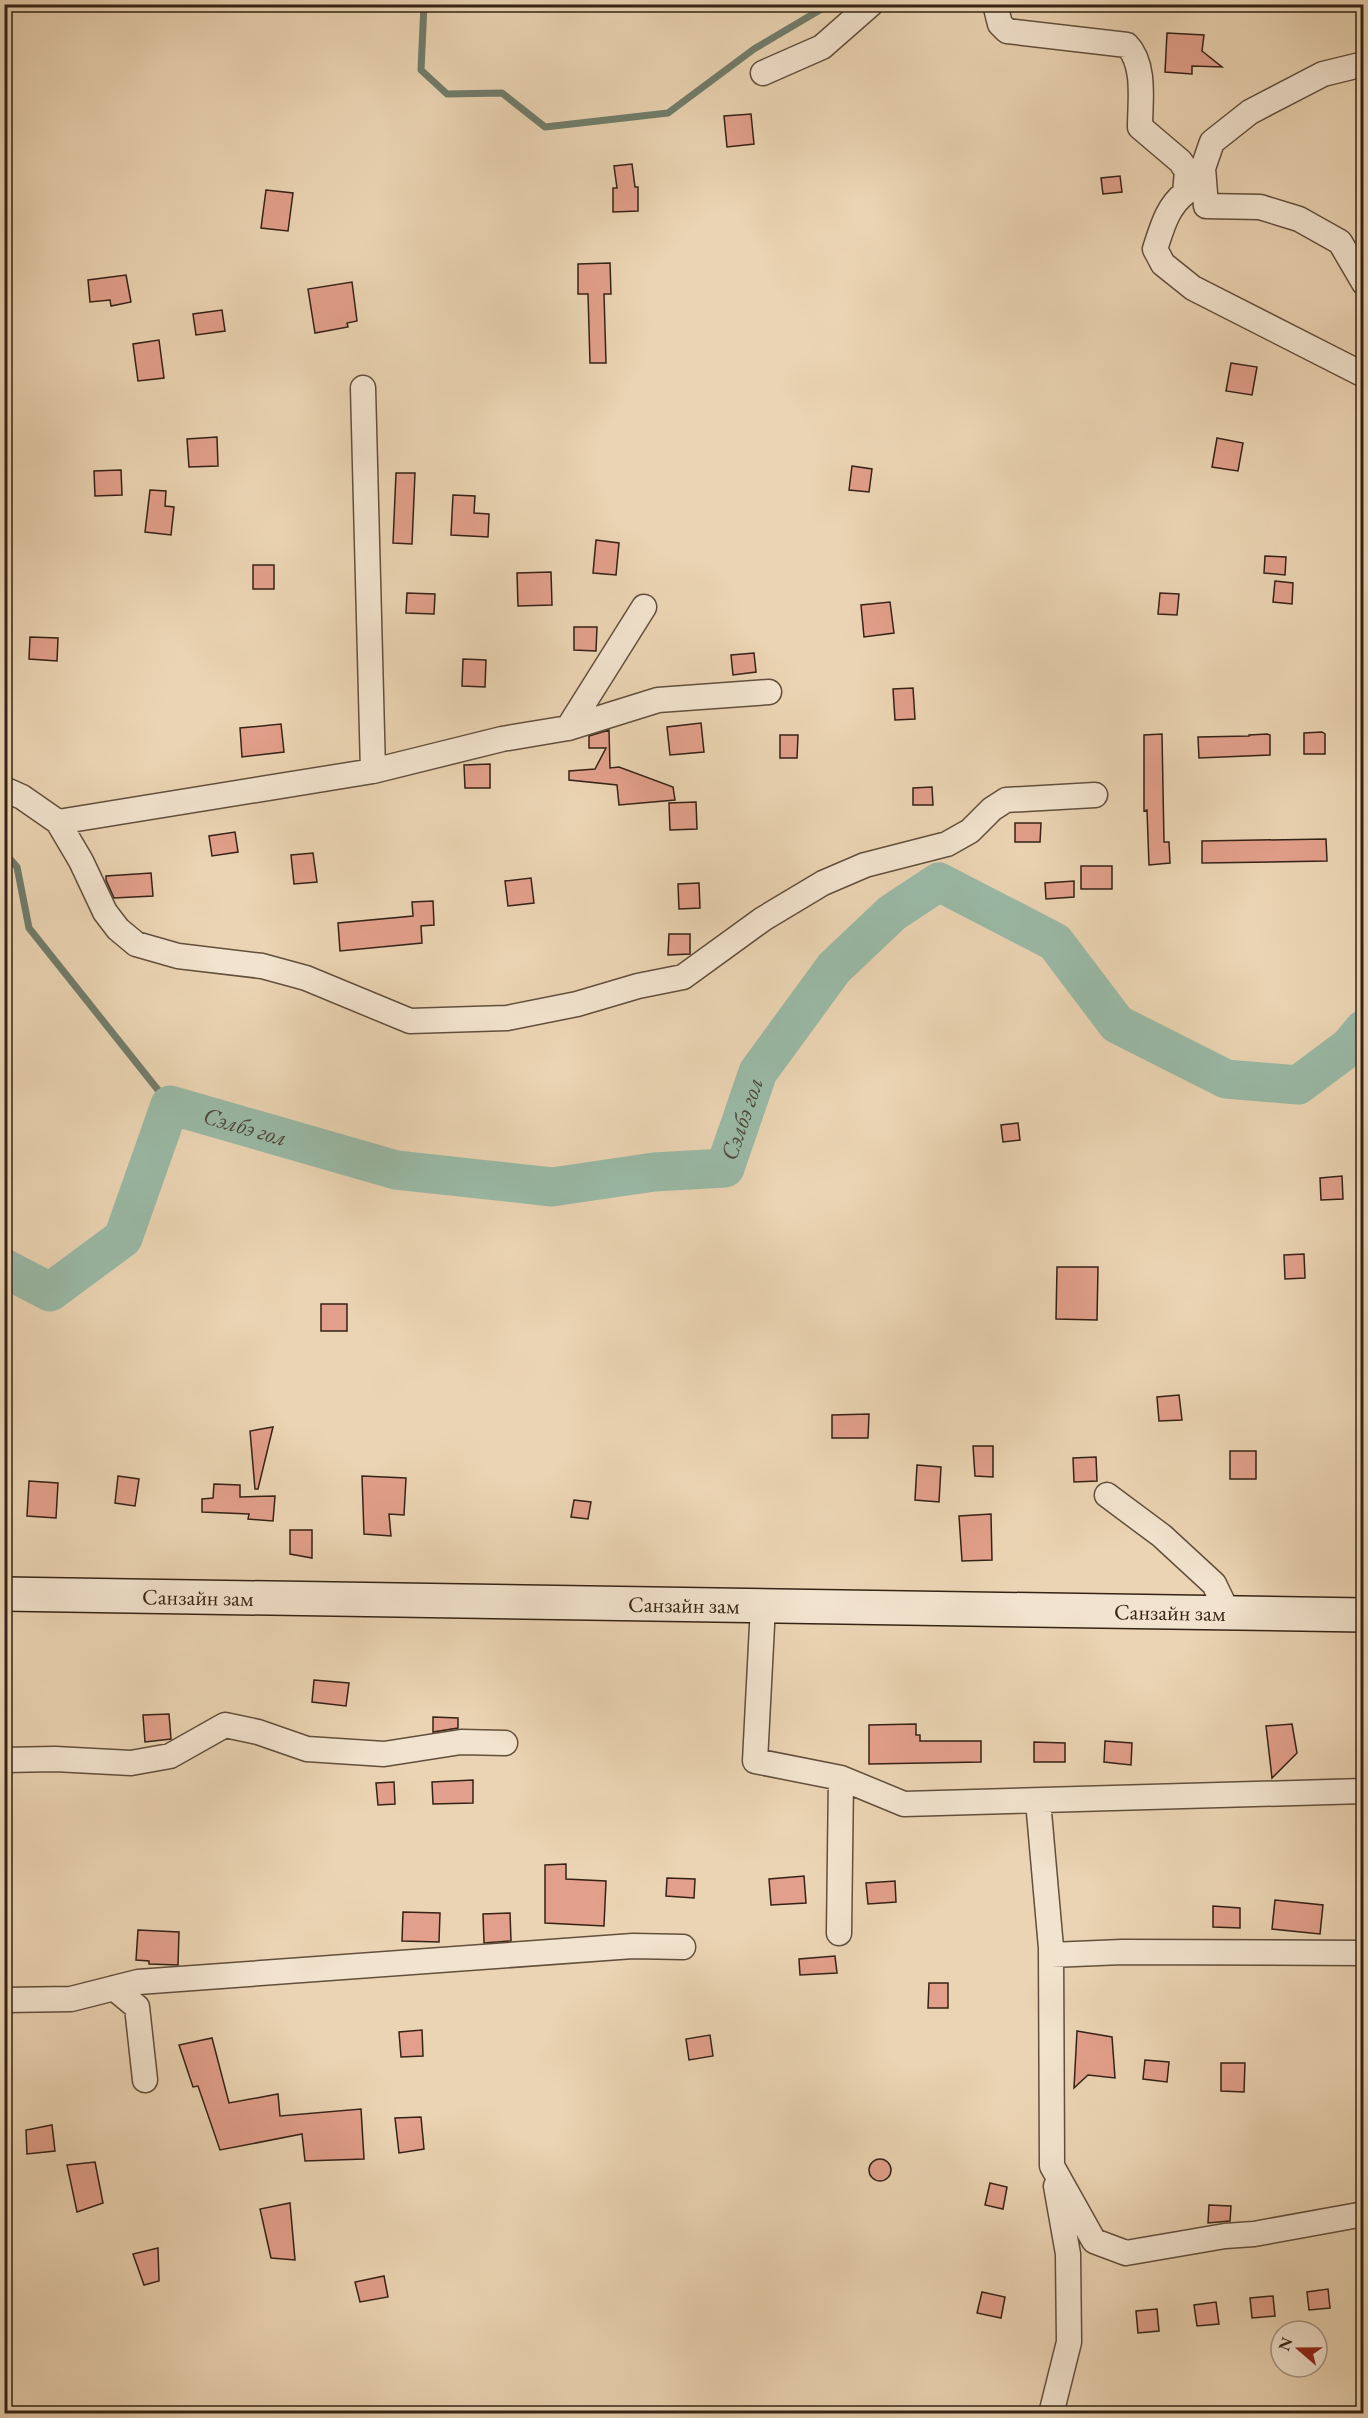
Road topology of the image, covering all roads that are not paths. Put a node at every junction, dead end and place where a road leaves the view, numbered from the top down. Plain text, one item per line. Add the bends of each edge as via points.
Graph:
1 (871, 4) edge
2 (995, 4) edge
3 (1364, 63) edge
4 (763, 73) dead end
5 (1364, 283) edge
6 (1364, 375) edge
7 (363, 388) dead end
8 (644, 607) dead end
9 (769, 692) dead end
10 (568, 728) junction
11 (373, 771) junction
12 (4, 789) edge
13 (1095, 795) dead end
14 (58, 822) junction
15 (1107, 1495) dead end
16 (4, 1594) edge
17 (763, 1606) junction
18 (1228, 1613) junction
19 (1364, 1615) edge
20 (505, 1743) dead end
21 (4, 1760) edge
22 (841, 1778) junction
23 (1364, 1791) edge
24 (1038, 1801) junction
25 (839, 1933) dead end
26 (682, 1947) dead end
27 (1364, 1953) edge
28 (1051, 1955) junction
29 (114, 1988) junction
30 (4, 2000) edge
31 (145, 2080) dead end
32 (1052, 2166) junction
33 (1364, 2214) edge
34 (1051, 2414) edge

1 - 4 street via 822,48
2 - 6 street via 1000,24 1007,31 1127,45 1135,53 1140,127 1187,171 1185,193 1167,215 1155,249 1163,264 1193,288
3 - 5 street via 1323,74 1250,112 1212,142 1203,168 1206,206 1260,207 1299,219 1340,242
7 - 11 street
8 - 10 street
9 - 10 street via 658,700
10 - 11 street via 502,739
11 - 14 street
12 - 14 street
13 - 14 street via 1006,800 970,831 947,844 865,865 823,882 763,919 683,977 507,1018 410,1021 306,978 262,966 178,956 136,944 105,912
15 - 18 street via 1161,1536 1214,1584
16 - 17 main road, Санзайн зам
17 - 18 main road, Санзайн зам
17 - 22 street via 755,1761
18 - 19 main road, Санзайн зам
20 - 21 street via 461,1742 384,1754 307,1749 258,1731 225,1725 170,1756 131,1763
22 - 24 street via 904,1804
22 - 25 street
23 - 24 street
24 - 28 street
26 - 29 street via 633,1946 357,1965 138,1982
27 - 28 street
28 - 32 street
29 - 30 street via 70,1999
29 - 31 street via 137,2007
32 - 33 street via 1094,2241 1126,2253
32 - 34 street via 1068,2254 1069,2342

